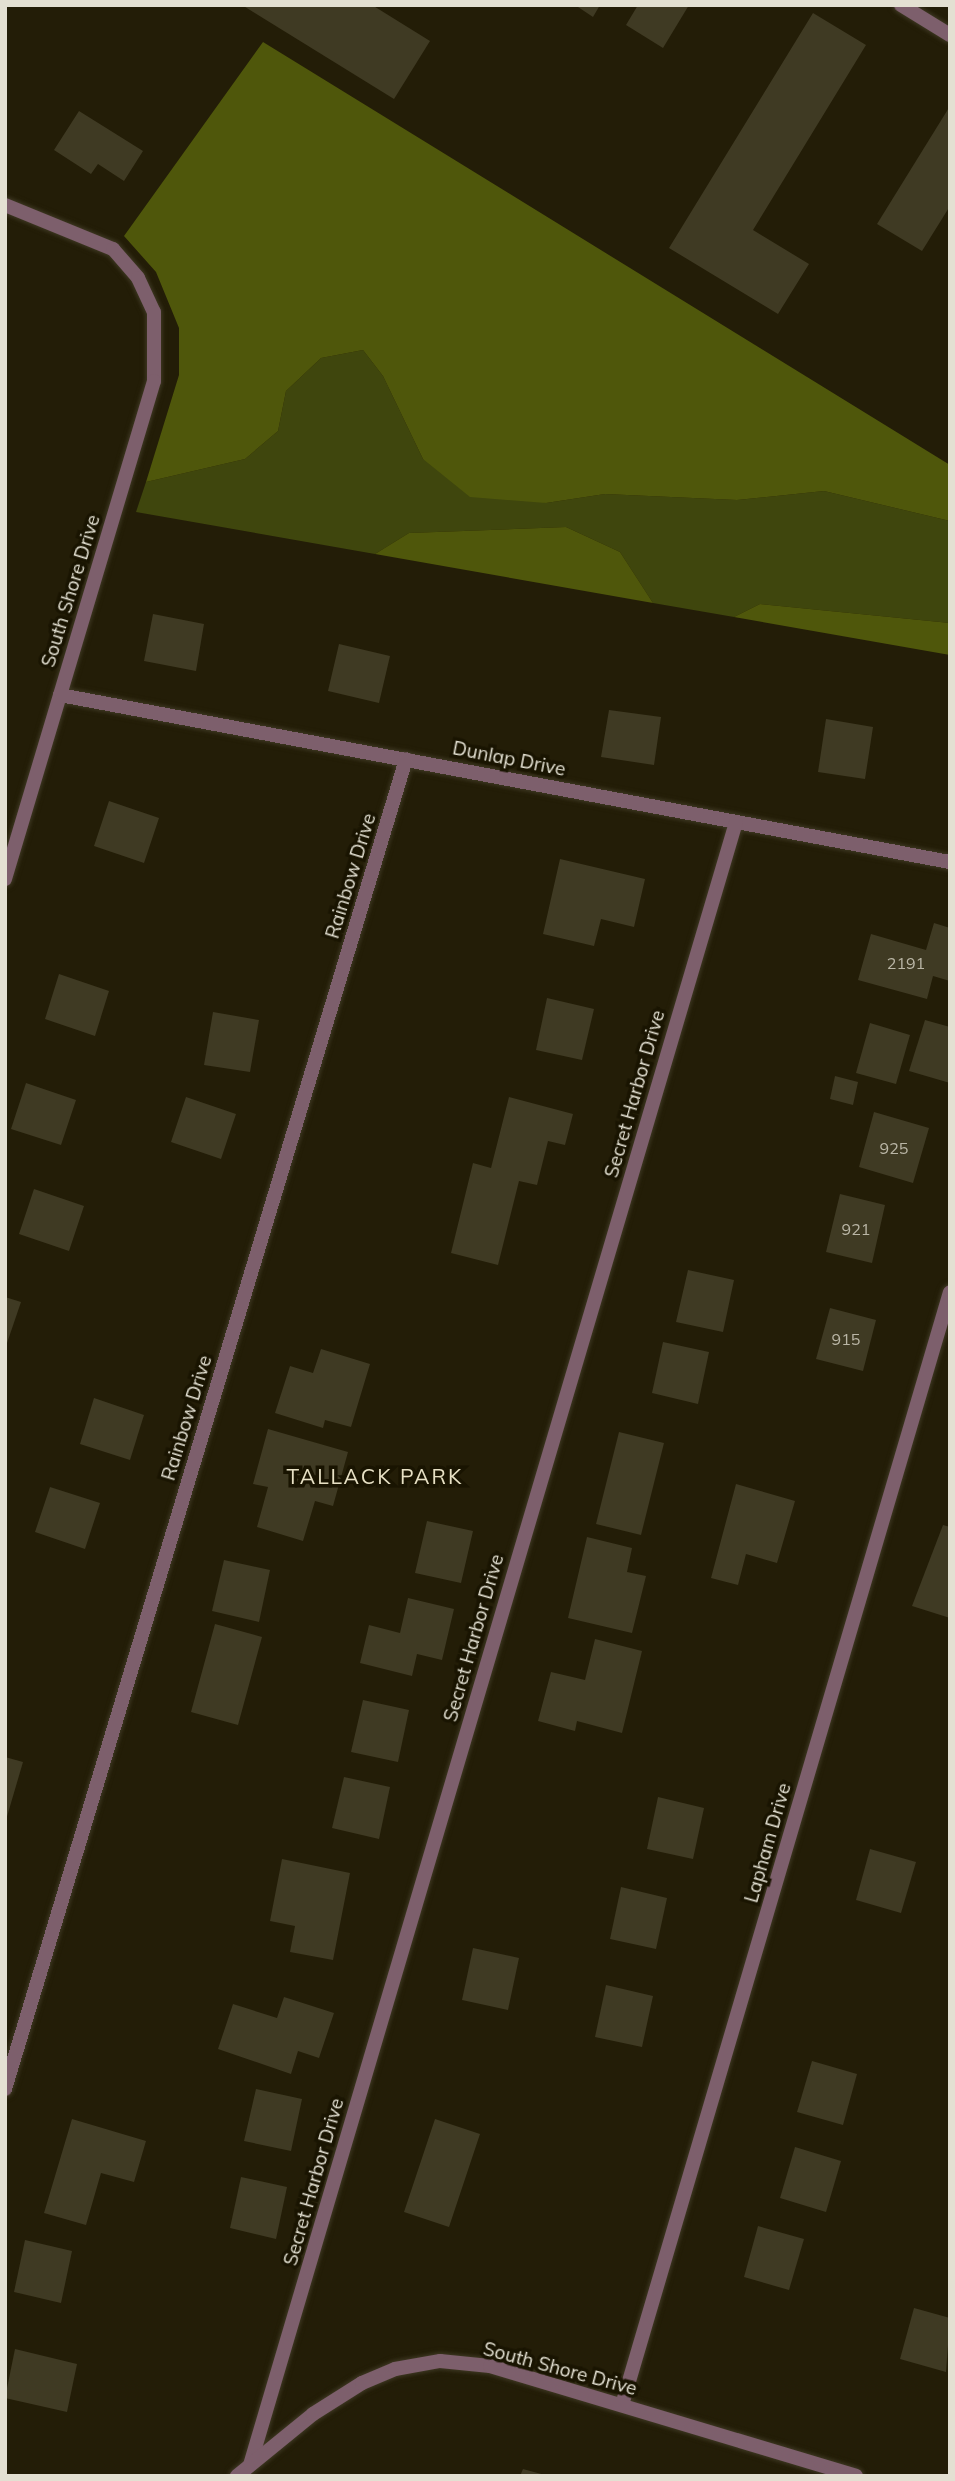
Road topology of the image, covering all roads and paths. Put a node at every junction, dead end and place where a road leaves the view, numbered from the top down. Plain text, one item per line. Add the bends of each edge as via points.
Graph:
1 (901, 5) edge
2 (950, 35) edge
3 (5, 205) edge
4 (60, 695) junction
5 (406, 759) junction
6 (736, 822) junction
7 (950, 862) edge
8 (5, 879) edge
9 (950, 1292) edge
10 (5, 2089) edge
11 (622, 2405) junction
12 (250, 2465) junction
13 (237, 2476) edge
14 (856, 2476) edge

1 - 2 street
3 - 4 street, South Shore Drive via 113,249 138,278 154,312 154,381
4 - 5 street, Dunlap Drive
4 - 8 street, South Shore Drive
5 - 6 street, Dunlap Drive
5 - 10 street, Rainbow Drive
6 - 7 street, Dunlap Drive
6 - 12 street, Secret Harbor Drive
9 - 11 street, Lapham Drive
11 - 12 street, South Shore Drive via 491,2366 440,2361 395,2369 362,2383 313,2414
11 - 14 street, South Shore Drive
12 - 13 street, South Shore Drive

